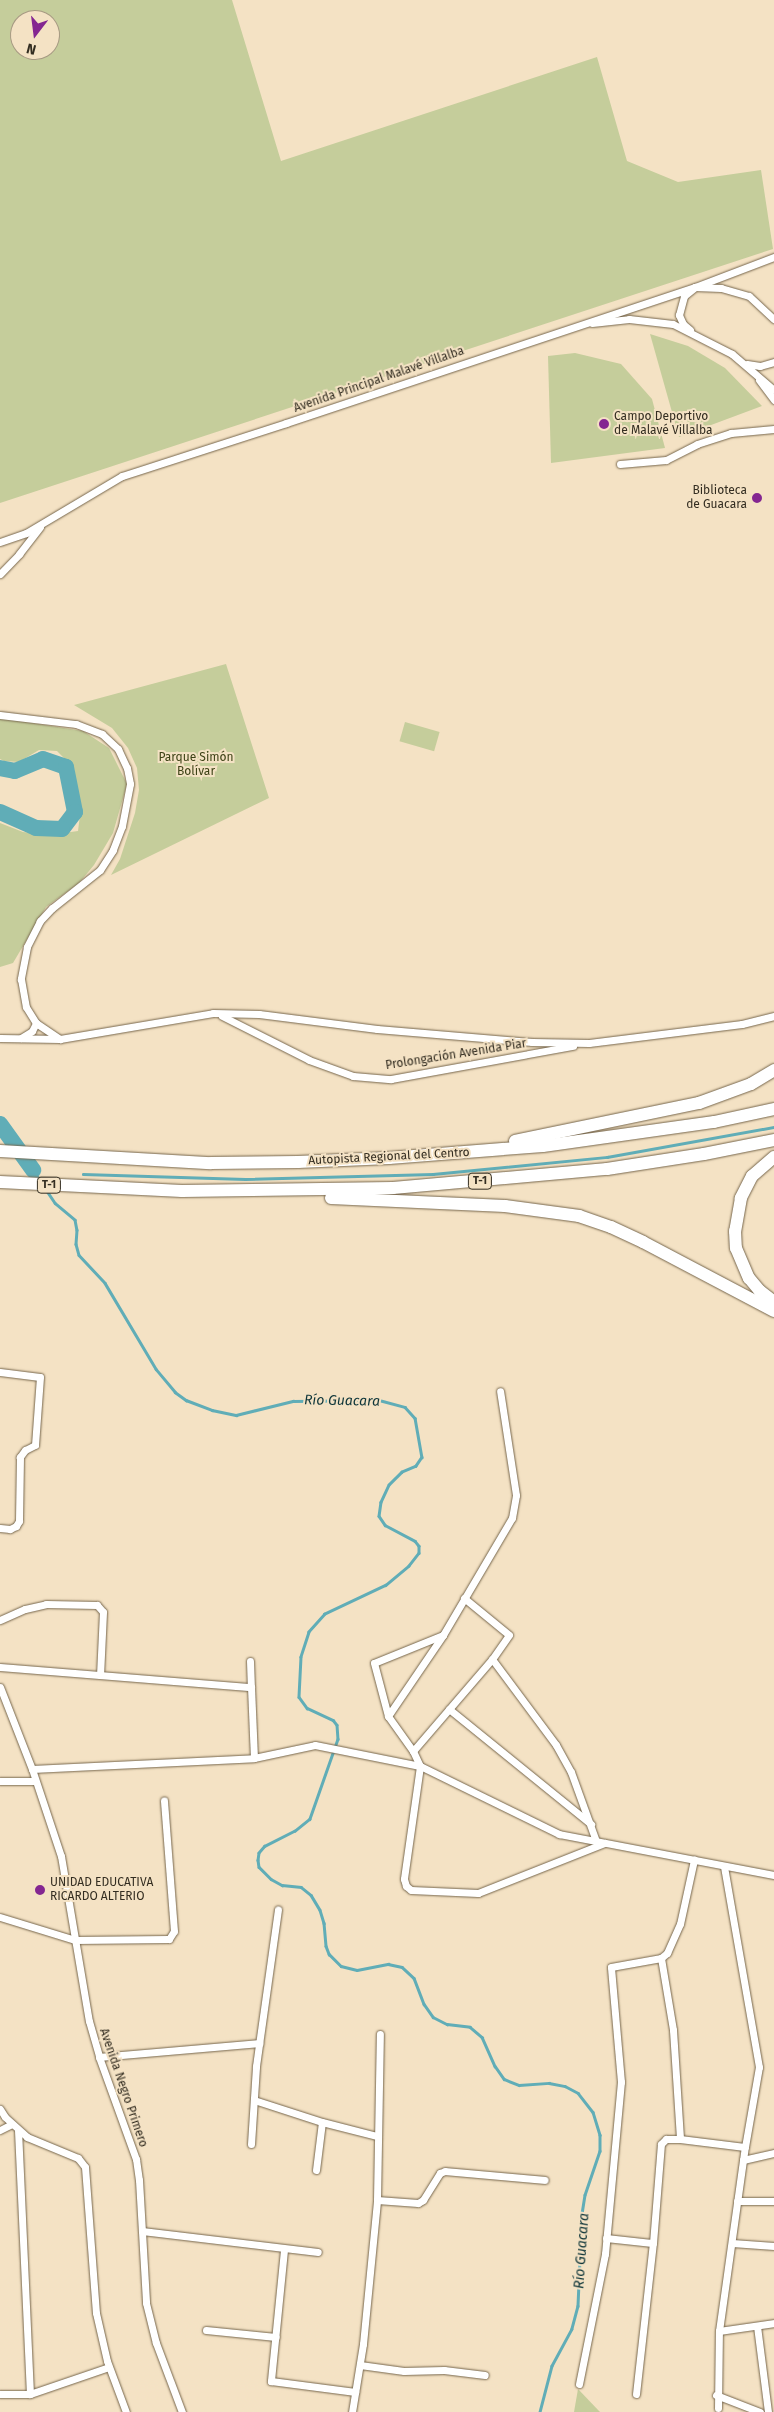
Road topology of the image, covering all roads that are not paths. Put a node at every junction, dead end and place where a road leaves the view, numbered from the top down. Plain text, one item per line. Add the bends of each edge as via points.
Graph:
1 (774, 257) edge
2 (774, 263) edge
3 (759, 264) junction
4 (720, 276) junction
5 (695, 287) junction
6 (721, 288) junction
7 (774, 319) edge
8 (577, 324) junction
9 (698, 337) junction
10 (774, 362) edge
11 (746, 364) junction
12 (774, 390) edge
13 (774, 400) edge
14 (774, 429) edge
15 (620, 464) dead end
16 (43, 523) junction
17 (0, 542) edge
18 (0, 574) edge
19 (0, 715) edge
20 (220, 1015) junction
21 (774, 1016) edge
22 (36, 1023) junction
23 (0, 1038) edge
24 (21, 1038) junction
25 (60, 1039) junction
26 (589, 1043) junction
27 (774, 1070) edge
28 (774, 1109) edge
29 (774, 1140) edge
30 (0, 1151) edge
31 (774, 1157) edge
32 (389, 1158) junction
33 (0, 1182) edge
34 (182, 1191) junction
35 (774, 1302) edge
36 (774, 1311) edge
37 (0, 1372) edge
38 (500, 1390) dead end
39 (0, 1528) edge
40 (464, 1598) junction
41 (0, 1620) edge
42 (444, 1635) junction
43 (492, 1658) junction
44 (250, 1661) dead end
45 (0, 1667) edge
46 (100, 1675) junction
47 (251, 1687) junction
48 (0, 1688) edge
49 (449, 1709) junction
50 (388, 1716) junction
51 (413, 1751) junction
52 (254, 1758) junction
53 (420, 1766) junction
54 (32, 1769) junction
55 (0, 1781) edge
56 (35, 1781) junction
57 (164, 1800) dead end
58 (591, 1824) junction
59 (596, 1841) junction
60 (604, 1843) junction
61 (694, 1860) junction
62 (724, 1866) junction
63 (774, 1875) edge
64 (278, 1910) dead end
65 (0, 1917) edge
66 (75, 1940) junction
67 (661, 1958) junction
68 (380, 2034) dead end
69 (259, 2044) junction
70 (99, 2057) junction
71 (254, 2100) junction
72 (0, 2108) edge
73 (3, 2119) edge
74 (322, 2122) junction
75 (12, 2124) junction
76 (0, 2130) edge
77 (18, 2130) junction
78 (376, 2136) junction
79 (680, 2139) junction
80 (251, 2144) dead end
81 (745, 2147) junction
82 (774, 2154) edge
83 (743, 2160) junction
84 (316, 2170) dead end
85 (544, 2180) dead end
86 (377, 2200) junction
87 (737, 2201) junction
88 (774, 2201) edge
89 (142, 2231) junction
90 (606, 2238) junction
91 (653, 2243) junction
92 (732, 2244) junction
93 (774, 2246) edge
94 (284, 2250) junction
95 (318, 2252) dead end
96 (774, 2323) edge
97 (757, 2326) junction
98 (206, 2330) dead end
99 (719, 2331) junction
100 (276, 2337) junction
101 (360, 2365) junction
102 (109, 2367) junction
103 (485, 2375) dead end
104 (579, 2384) dead end
105 (355, 2392) junction
106 (0, 2394) edge
107 (30, 2394) junction
108 (636, 2394) dead end
109 (716, 2395) junction
110 (718, 2408) dead end
111 (126, 2412) edge
112 (182, 2412) edge
113 (352, 2412) edge
114 (760, 2412) edge
115 (768, 2412) edge

1 - 3 street, Avenida Principal Malavé Villalba
2 - 3 street
3 - 4 street, Avenida Principal Malavé Villalba
4 - 5 street, Avenida Principal Malavé Villalba
4 - 6 street
5 - 6 street
5 - 8 street, Avenida Principal Malavé Villalba
5 - 9 street via 684,296 679,315 683,324
6 - 7 street via 749,296
8 - 9 street via 654,320 674,324
8 - 16 street, Avenida Principal Malavé Villalba via 286,424 122,476
9 - 11 street
10 - 11 street via 760,366
11 - 12 street
11 - 13 street
14 - 15 street via 732,434 697,444 666,460
16 - 17 street, Avenida Principal Malavé Villalba
16 - 18 street
19 - 22 street via 76,724 102,734 118,749 130,784 122,826 113,850 100,870 52,908 31,935 21,979 26,1006
20 - 25 street, Prolongación Avenida Piar via 213,1013
20 - 26 street, Prolongación Avenida Piar via 259,1014 376,1029 532,1042
20 - 26 street, Prolongación Avenida Piar via 310,1060 353,1076 391,1079
21 - 26 street, Prolongación Avenida Piar via 742,1024
22 - 24 street via 32,1031
22 - 25 street
23 - 24 street, Prolongación Avenida Piar
24 - 25 street, Prolongación Avenida Piar
27 - 32 highway via 751,1084 699,1103 645,1116 520,1141
28 - 32 highway, Autopista Regional del Centro via 714,1122 543,1146
29 - 34 highway, T-1 via 607,1169 505,1179 393,1188
30 - 32 highway, Autopista Regional del Centro via 211,1163
31 - 35 highway via 752,1176 741,1198 735,1231 736,1248 745,1270 760,1291
33 - 34 highway, T-1
34 - 36 highway via 220,1199 296,1197 505,1206 579,1216 635,1238
37 - 39 street via 40,1377 35,1445 20,1457 19,1521 10,1529
38 - 40 street via 516,1495 512,1518
40 - 42 street
40 - 43 street via 509,1634
41 - 46 street via 46,1604 100,1606 103,1612
42 - 50 street
42 - 50 street via 374,1663
43 - 49 street
43 - 58 street via 556,1745 571,1772
44 - 47 street
45 - 46 street
46 - 47 street
47 - 52 street
48 - 54 street, Avenida Negro Primero
49 - 51 street
49 - 58 street
50 - 51 street
51 - 53 street
52 - 53 street via 315,1745
52 - 54 street
53 - 59 street via 544,1828
53 - 60 street via 404,1878 406,1886 412,1890 478,1893
54 - 56 street, Avenida Negro Primero
55 - 56 street
56 - 66 street, Avenida Negro Primero via 61,1856
57 - 66 street via 172,1936 169,1939
58 - 59 street
59 - 60 street
60 - 61 street
61 - 62 street
61 - 67 street via 680,1924
62 - 63 street
62 - 81 street via 759,2067
64 - 69 street
65 - 66 street
66 - 70 street, Avenida Negro Primero via 89,2021
67 - 79 street via 674,2030
67 - 90 street via 611,1967 621,2082
68 - 78 street
69 - 70 street
69 - 71 street
70 - 89 street, Avenida Negro Primero via 136,2159
71 - 74 street
71 - 80 street
72 - 73 street
73 - 75 street
74 - 78 street
74 - 84 street
75 - 76 street
75 - 77 street
77 - 102 street via 27,2137 78,2158 85,2167 96,2313
77 - 107 street
78 - 86 street
79 - 81 street
79 - 91 street via 666,2139 661,2144
81 - 83 street
82 - 83 street
83 - 87 street
85 - 86 street via 445,2171 440,2173 418,2203
86 - 101 street
87 - 88 street
87 - 92 street
89 - 94 street
89 - 112 street, Avenida Negro Primero via 146,2303 156,2343
90 - 91 street
90 - 104 street
91 - 108 street
92 - 93 street
92 - 99 street
94 - 95 street
94 - 100 street
96 - 97 street
97 - 99 street
97 - 115 street
98 - 100 street
99 - 109 street
100 - 105 street via 271,2381
101 - 103 street
101 - 105 street
102 - 107 street
102 - 111 street
105 - 113 street
106 - 107 street
109 - 110 street
109 - 114 street

